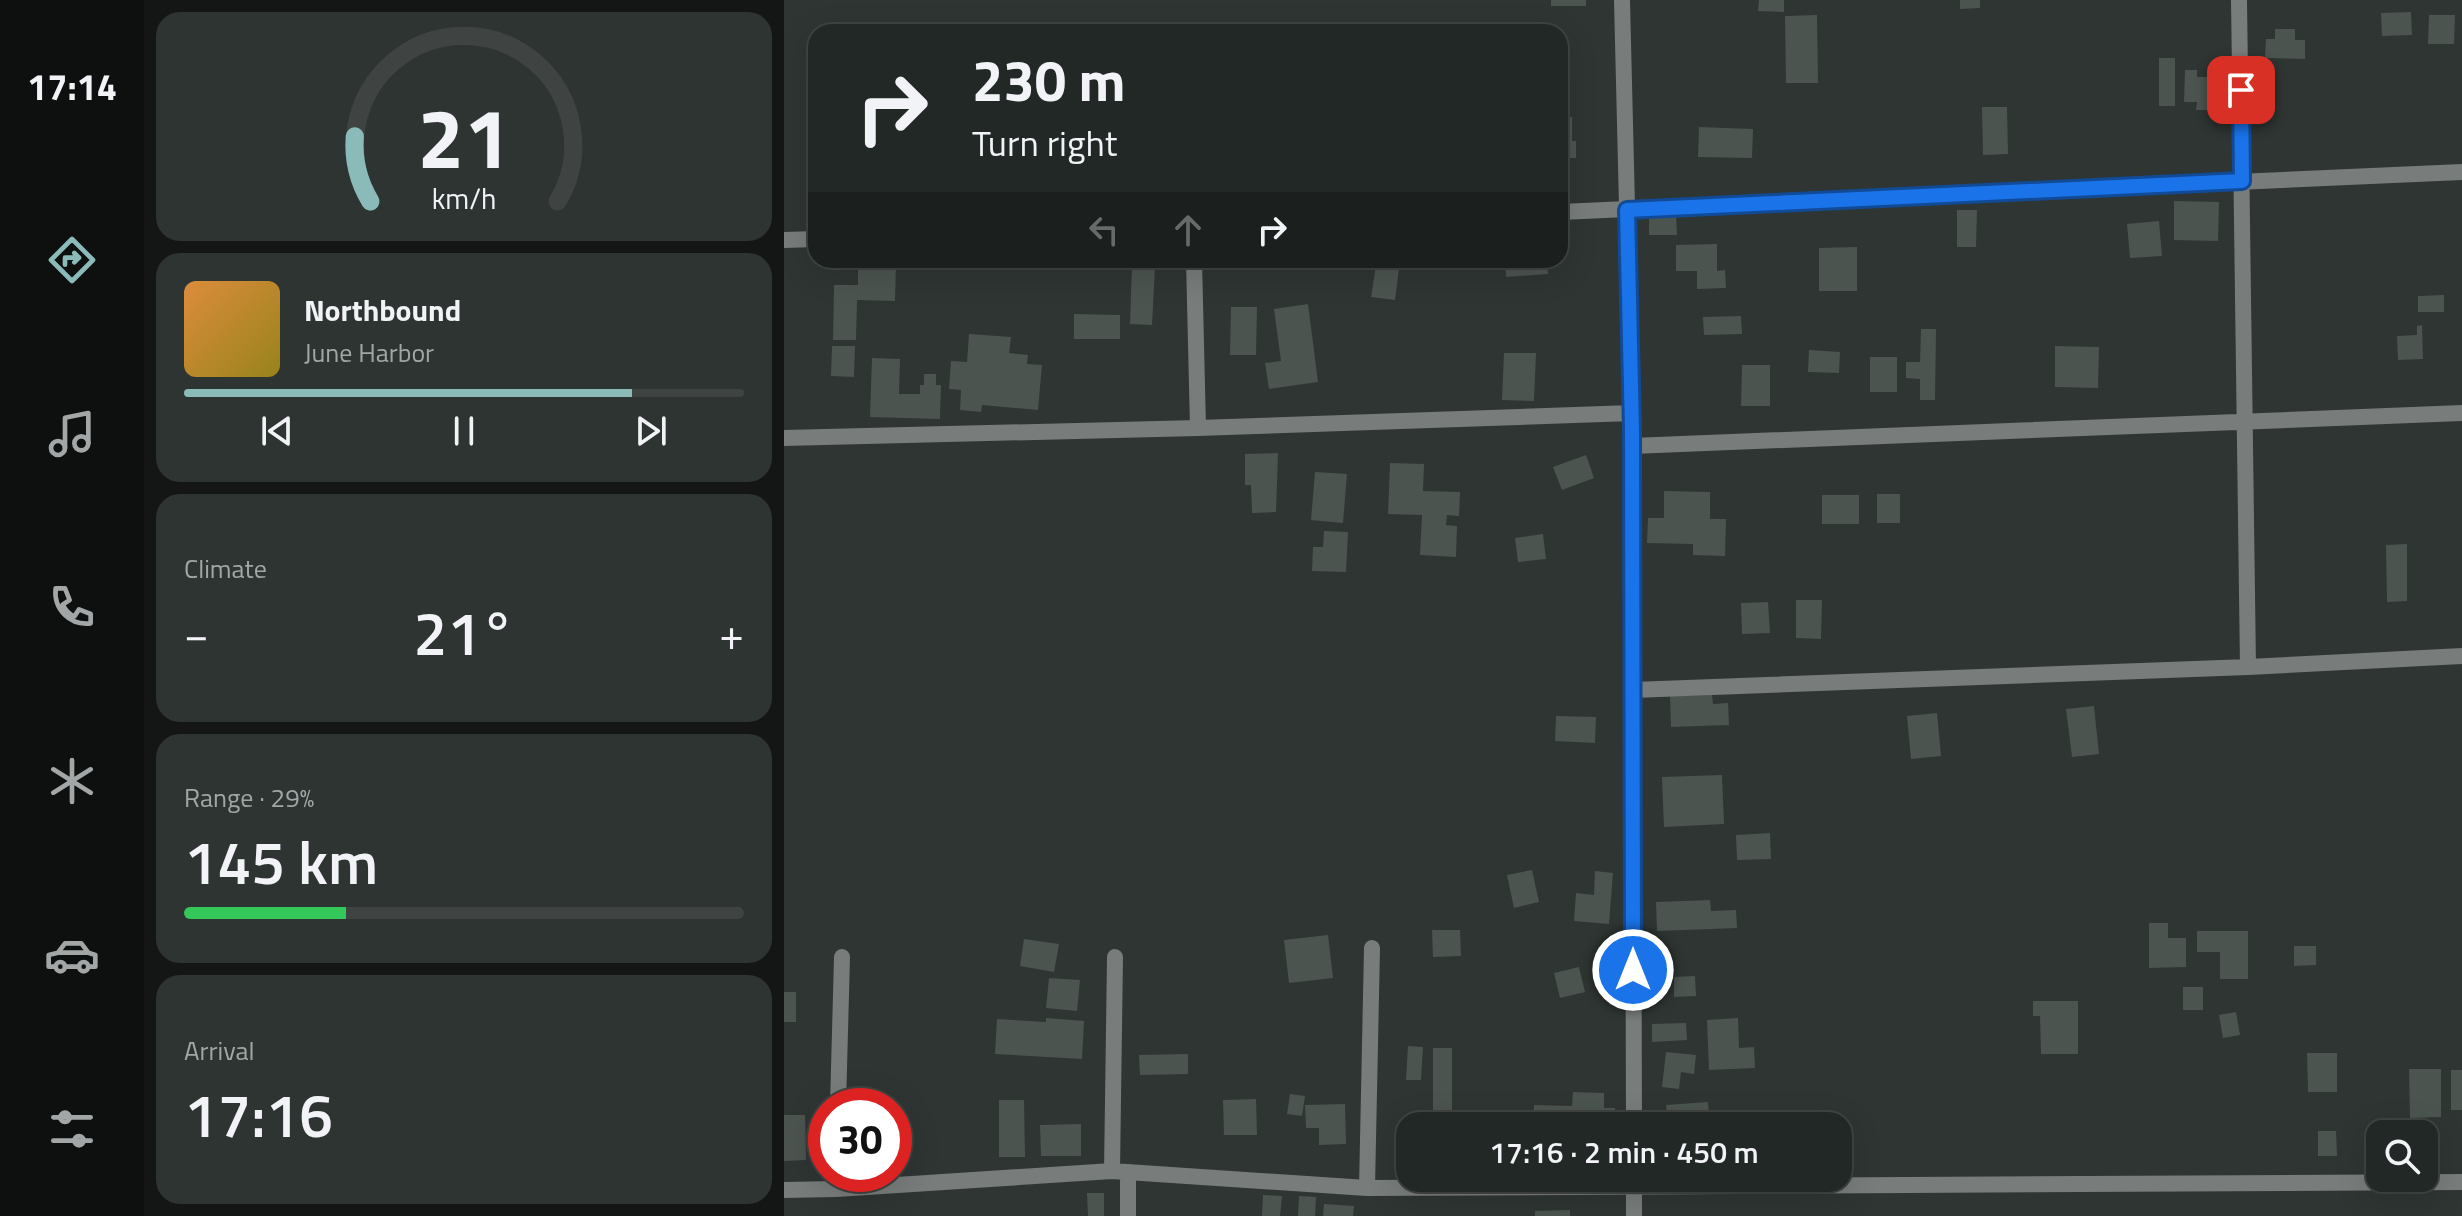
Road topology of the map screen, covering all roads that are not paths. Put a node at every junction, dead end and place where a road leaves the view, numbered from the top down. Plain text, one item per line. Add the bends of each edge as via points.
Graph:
1 (1622, 0) edge
2 (2239, 0) edge
3 (2462, 172) edge
4 (2242, 181) junction
5 (1627, 210) junction
6 (1568, 212) edge
7 (808, 239) edge
8 (784, 240) edge
9 (1194, 268) edge
10 (1632, 413) junction
11 (2462, 413) edge
12 (2245, 422) junction
13 (1198, 428) junction
14 (784, 438) edge
15 (1632, 446) junction
16 (2462, 656) edge
17 (2248, 667) junction
18 (1633, 690) junction
19 (1372, 948) dead end
20 (842, 957) dead end
21 (1115, 957) dead end
22 (838, 1088) edge
23 (1634, 1112) edge
24 (1120, 1172) junction
25 (912, 1179) edge
26 (2462, 1182) edge
27 (1852, 1183) edge
28 (808, 1186) edge
29 (1396, 1187) edge
30 (1367, 1188) junction
31 (784, 1190) edge
32 (1634, 1192) edge
33 (1128, 1216) edge
34 (1634, 1216) edge

1 - 5 street
2 - 4 street
3 - 4 street
4 - 5 street
4 - 12 street
5 - 6 street
5 - 10 street
7 - 8 street
9 - 13 street
10 - 13 street
10 - 15 street
11 - 12 street
12 - 15 street
12 - 17 street
13 - 14 street
15 - 18 street
16 - 17 street
17 - 18 street
18 - 23 street
19 - 30 street
20 - 22 street
21 - 24 street
24 - 25 street
24 - 30 street
24 - 33 street
26 - 27 street
28 - 31 street
29 - 30 street
32 - 34 street

